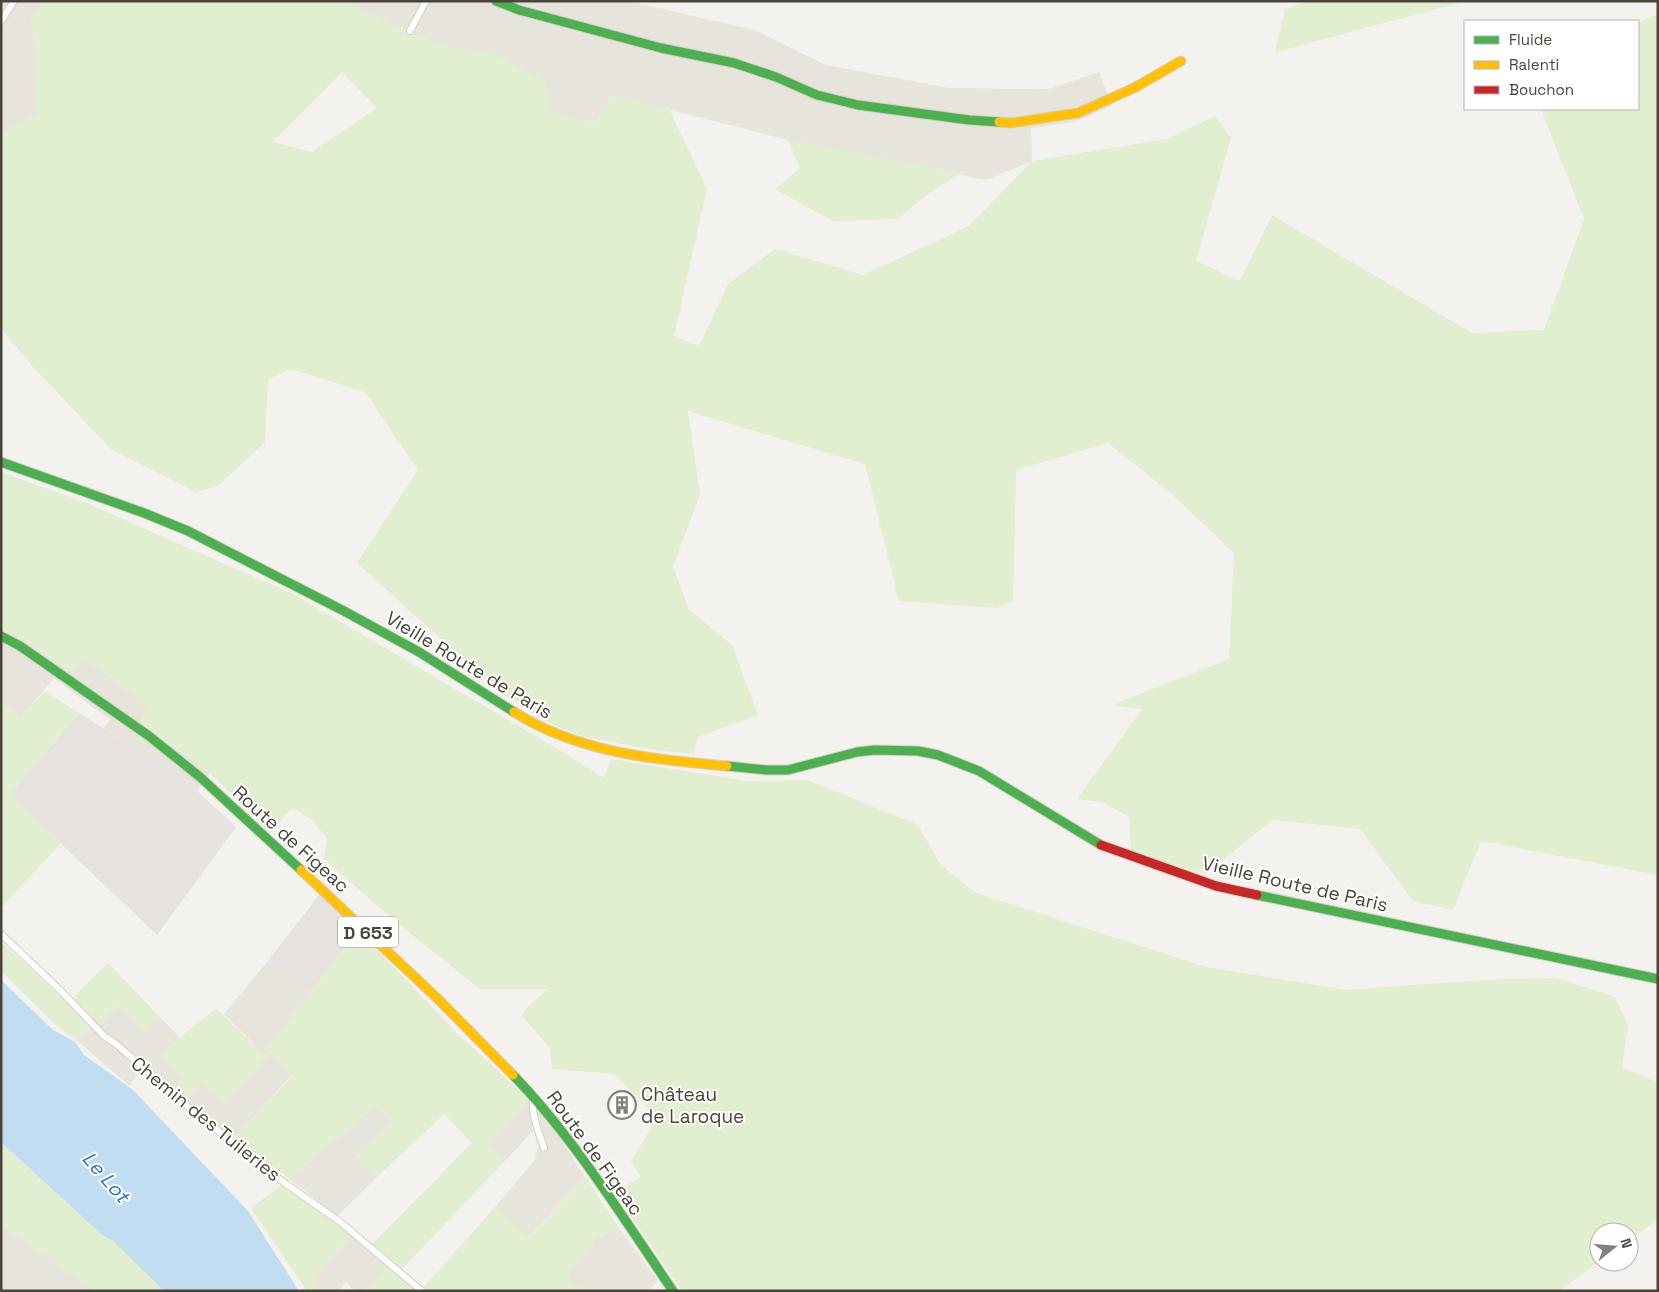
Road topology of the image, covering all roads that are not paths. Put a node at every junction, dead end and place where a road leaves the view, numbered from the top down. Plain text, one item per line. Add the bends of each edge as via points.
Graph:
1 (14, 1) edge
2 (426, 1) edge
3 (496, 1) edge
4 (1, 20) edge
5 (410, 31) dead end
6 (1181, 61) dead end
7 (1, 462) edge
8 (1, 636) edge
9 (1, 934) edge
10 (1658, 979) edge
11 (534, 1097) junction
12 (544, 1148) dead end
13 (422, 1291) edge
14 (674, 1291) edge

1 - 4 street
2 - 5 street
3 - 6 street via 661,48 734,63 822,96 858,105 969,120 1011,123 1078,112 1134,88
7 - 10 street, Vieille Route de Paris via 188,531 402,643 534,724 581,743 615,752 766,770 788,770 875,750 938,755 979,771 1098,844 1216,886
8 - 11 street, Route de Figeac / D 653 via 92,695 200,778 340,905
9 - 13 street, Chemin des Tuileries via 104,1036 194,1112 339,1221
11 - 12 street via 535,1118
11 - 14 street, Route de Figeac / D 653 via 560,1128

